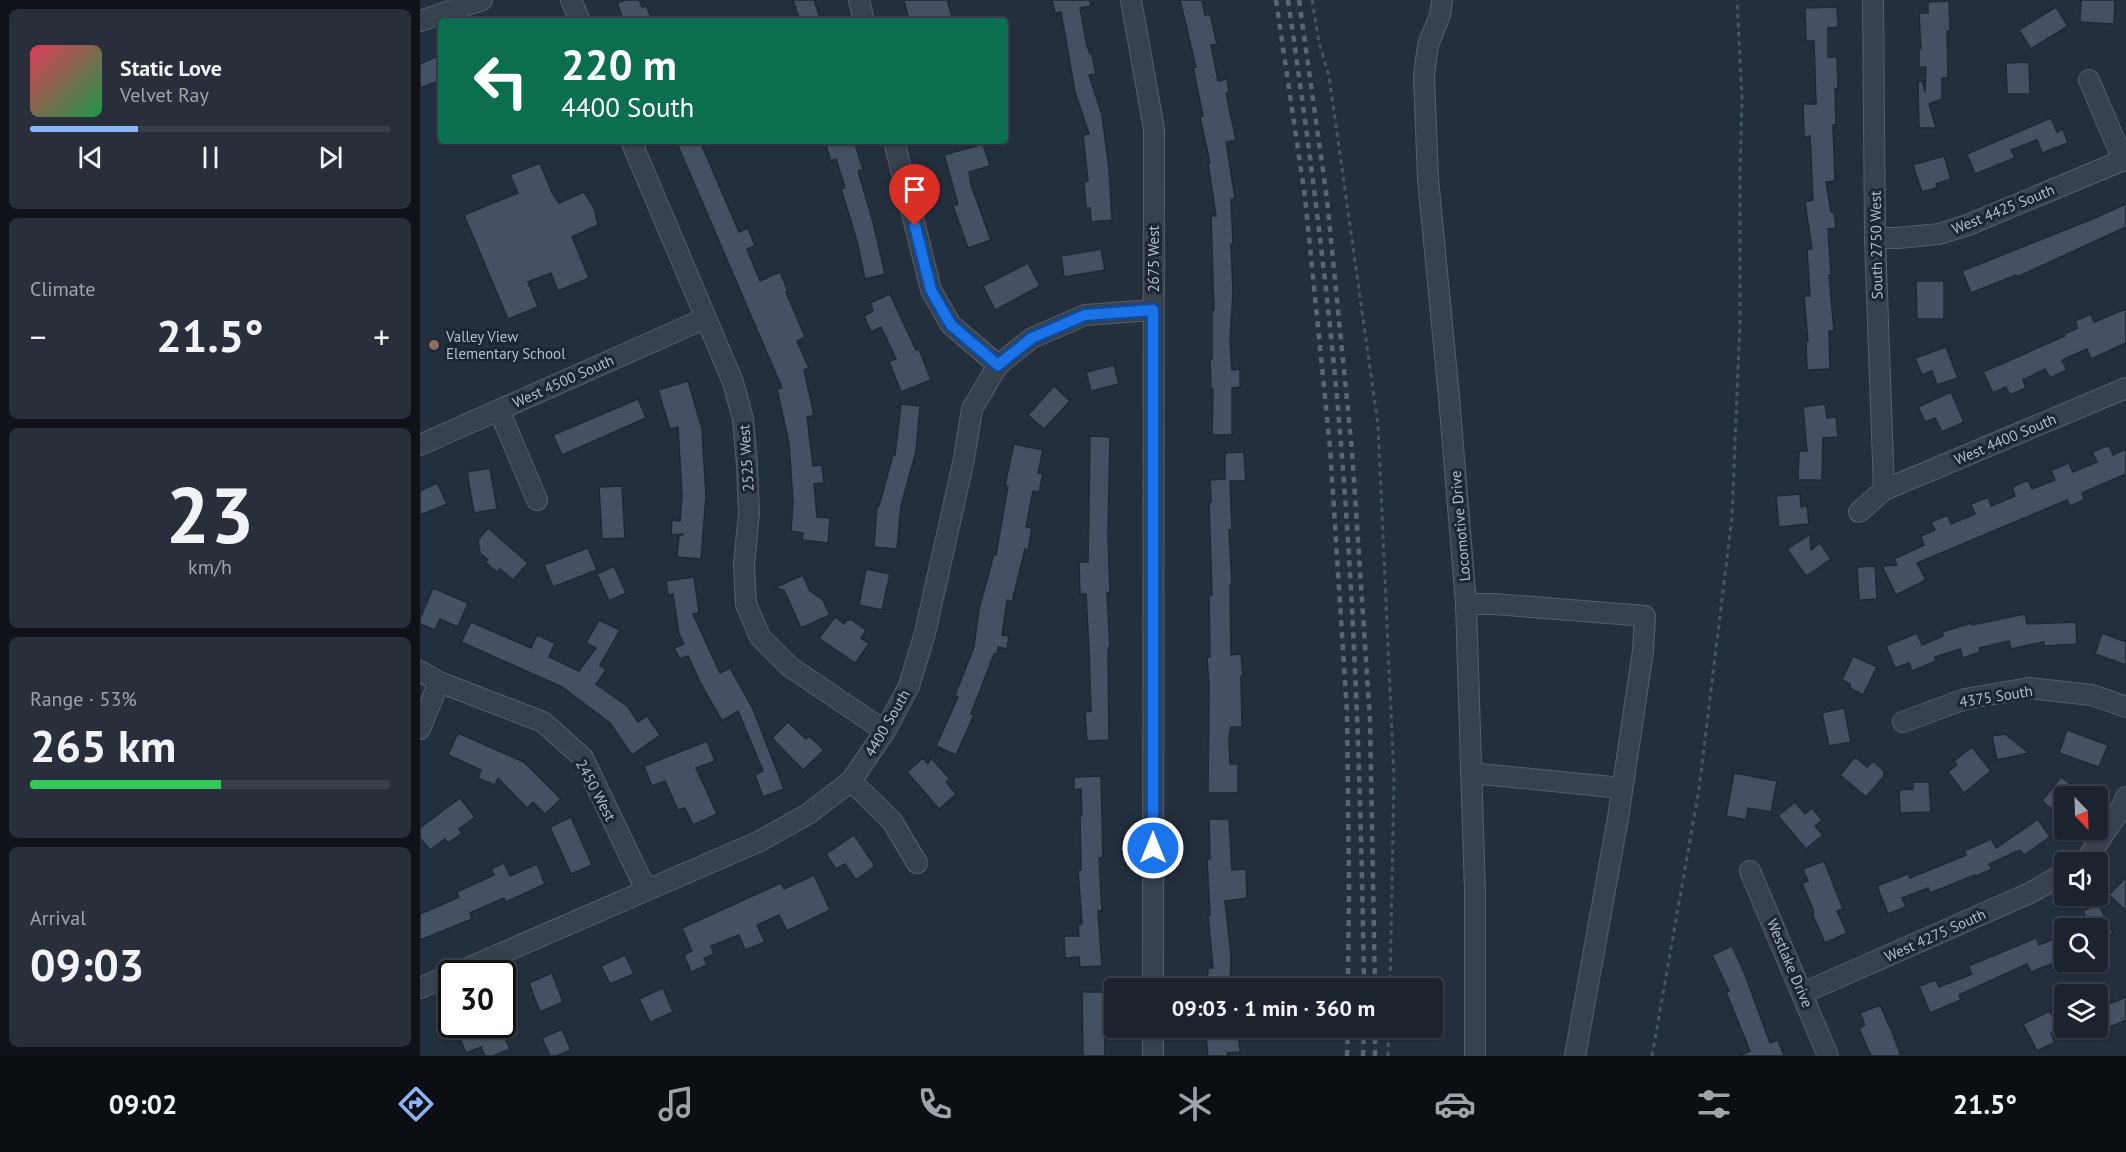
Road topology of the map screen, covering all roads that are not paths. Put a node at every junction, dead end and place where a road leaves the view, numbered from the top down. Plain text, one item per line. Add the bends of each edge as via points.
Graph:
1 (482, 0) edge
2 (571, 0) edge
3 (859, 0) edge
4 (1131, 0) edge
5 (1442, 0) edge
6 (1872, 0) edge
7 (579, 18) edge
8 (863, 18) edge
9 (420, 21) edge
10 (2089, 80) dead end
11 (632, 144) edge
12 (895, 144) edge
13 (2124, 159) edge
14 (1875, 238) junction
15 (1153, 310) junction
16 (706, 318) junction
17 (998, 365) junction
18 (2126, 388) edge
19 (499, 410) junction
20 (420, 444) edge
21 (1884, 490) junction
22 (537, 500) dead end
23 (1859, 512) dead end
24 (1466, 604) junction
25 (420, 671) edge
26 (439, 682) junction
27 (2126, 707) edge
28 (1903, 722) dead end
29 (420, 729) edge
30 (885, 731) junction
31 (1471, 774) junction
32 (851, 781) junction
33 (1623, 788) junction
34 (2126, 797) edge
35 (2092, 852) edge
36 (917, 863) dead end
37 (1750, 871) dead end
38 (2054, 879) edge
39 (646, 890) junction
40 (485, 960) edge
41 (1153, 978) edge
42 (438, 980) edge
43 (420, 988) edge
44 (1803, 993) junction
45 (1153, 1038) edge
46 (1153, 1056) edge
47 (1475, 1056) edge
48 (1575, 1056) edge
49 (1828, 1056) edge

1 - 9 street
2 - 7 street
3 - 8 street
4 - 15 street, 2675 West via 1154,129
5 - 24 street, Locomotive Drive via 1425,61 1428,178
6 - 14 street, South 2750 West
10 - 13 street
11 - 16 street, 2525 West
12 - 17 street via 931,290 951,325
13 - 14 street, West 4425 South via 1968,225 1939,234
14 - 21 street, South 2750 West
15 - 17 street, 4400 South via 1085,315 1032,338
15 - 41 street, 2675 West
16 - 19 street, West 4500 South
16 - 30 street, 2525 West via 733,382 743,419 749,513 744,565 746,604 760,637 790,667
17 - 30 street, 4400 South via 972,409 925,633 909,686
18 - 21 street, West 4400 South
19 - 20 street, West 4500 South
19 - 22 street
21 - 23 street, West 4400 South
24 - 31 street, Locomotive Drive
24 - 33 street via 1645,616
25 - 26 street, 2450 West
26 - 29 street
26 - 39 street, 2450 West via 543,722 583,758
27 - 28 street, 4375 South via 2092,695 2029,688 1965,699
30 - 32 street, 4400 South
31 - 33 street
31 - 47 street, Locomotive Drive
32 - 36 street via 892,821
32 - 39 street, 4400 South via 808,814 760,841
33 - 48 street
34 - 35 street
37 - 44 street, Westlake Drive
38 - 44 street, West 4275 South
39 - 40 street, 4400 South
42 - 43 street, 4400 South
44 - 49 street, Westlake Drive
45 - 46 street

